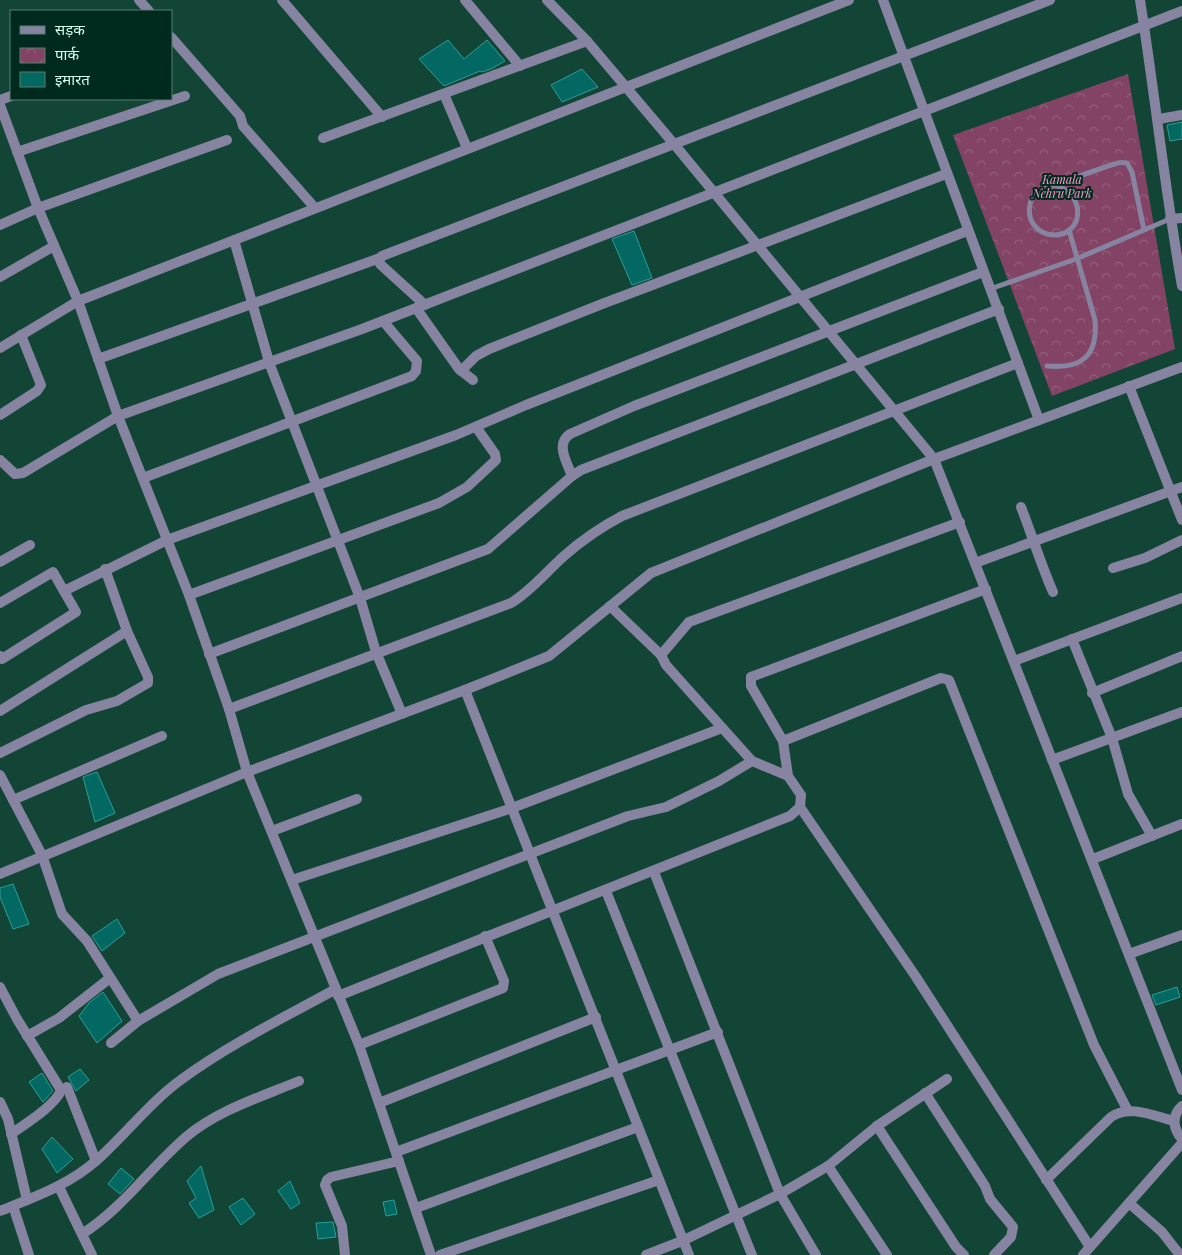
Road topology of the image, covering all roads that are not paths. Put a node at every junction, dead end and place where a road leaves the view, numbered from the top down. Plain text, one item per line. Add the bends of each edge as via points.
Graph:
1 (139, 0) edge
2 (282, 0) edge
3 (465, 0) edge
4 (548, 0) edge
5 (849, 0) edge
6 (883, 0) edge
7 (1050, 0) edge
8 (1140, 0) edge
9 (148, 10) edge
10 (1182, 11) edge
11 (1144, 25) junction
12 (172, 38) edge
13 (587, 41) junction
14 (903, 56) junction
15 (520, 66) junction
16 (624, 86) junction
17 (444, 94) junction
18 (185, 96) dead end
19 (0, 105) edge
20 (923, 112) junction
21 (1182, 115) edge
22 (382, 117) junction
23 (1159, 119) junction
24 (323, 138) dead end
25 (227, 140) dead end
26 (674, 144) junction
27 (467, 148) junction
28 (17, 152) junction
29 (946, 174) junction
30 (1057, 186) junction
31 (714, 193) junction
32 (38, 208) junction
33 (315, 208) junction
34 (1182, 218) edge
35 (1170, 219) junction
36 (0, 225) edge
37 (1069, 230) junction
38 (1144, 230) junction
39 (967, 231) junction
40 (234, 240) junction
41 (54, 246) junction
42 (758, 246) junction
43 (380, 258) junction
44 (1076, 259) junction
45 (984, 272) junction
46 (0, 277) edge
47 (1182, 286) edge
48 (990, 289) junction
49 (800, 298) junction
50 (78, 301) junction
51 (253, 302) junction
52 (421, 307) junction
53 (998, 309) junction
54 (383, 322) junction
55 (828, 331) junction
56 (21, 336) junction
57 (0, 348) edge
58 (98, 359) junction
59 (270, 362) junction
60 (855, 362) junction
61 (1018, 363) junction
62 (1047, 366) dead end
63 (1182, 367) edge
64 (461, 371) junction
65 (473, 380) dead end
66 (1129, 386) junction
67 (895, 411) junction
68 (0, 415) edge
69 (118, 416) junction
70 (1039, 420) junction
71 (292, 423) junction
72 (476, 426) junction
73 (934, 459) junction
74 (0, 460) edge
75 (572, 476) junction
76 (143, 478) junction
77 (318, 485) junction
78 (1182, 487) edge
79 (1171, 491) junction
80 (1021, 507) dead end
81 (1182, 520) edge
82 (960, 522) junction
83 (167, 540) junction
84 (337, 540) junction
85 (1034, 540) junction
86 (1182, 540) edge
87 (30, 544) dead end
88 (0, 562) edge
89 (975, 563) junction
90 (1113, 568) dead end
91 (105, 570) junction
92 (986, 589) junction
93 (64, 591) junction
94 (1054, 592) dead end
95 (189, 595) junction
96 (360, 598) junction
97 (1182, 598) edge
98 (0, 603) edge
99 (610, 606) junction
100 (127, 631) junction
101 (1072, 639) junction
102 (376, 652) junction
103 (209, 654) junction
104 (661, 655) junction
105 (0, 656) edge
106 (1182, 656) edge
107 (1014, 661) junction
108 (465, 690) junction
109 (1092, 693) junction
110 (229, 709) junction
111 (0, 711) edge
112 (1182, 712) edge
113 (402, 714) junction
114 (722, 728) junction
115 (162, 736) dead end
116 (1112, 738) junction
117 (783, 741) junction
118 (0, 753) edge
119 (1052, 760) junction
120 (752, 761) junction
121 (247, 772) junction
122 (0, 775) edge
123 (788, 776) junction
124 (357, 799) dead end
125 (13, 800) junction
126 (800, 807) junction
127 (512, 808) junction
128 (1182, 824) edge
129 (272, 832) junction
130 (1152, 836) junction
131 (42, 855) junction
132 (530, 855) junction
133 (1093, 859) junction
134 (654, 872) junction
135 (0, 874) edge
136 (292, 880) junction
137 (606, 891) junction
138 (551, 910) junction
139 (485, 936) junction
140 (1182, 936) edge
141 (315, 937) junction
142 (1129, 954) junction
143 (110, 978) junction
144 (0, 987) edge
145 (337, 993) junction
146 (596, 1017) junction
147 (138, 1021) junction
148 (718, 1032) junction
149 (28, 1036) junction
150 (110, 1043) dead end
151 (359, 1045) junction
152 (670, 1051) junction
153 (616, 1070) junction
154 (947, 1079) dead end
155 (299, 1081) dead end
156 (67, 1087) dead end
157 (1182, 1090) edge
158 (925, 1094) junction
159 (0, 1102) edge
160 (379, 1103) junction
161 (1182, 1106) edge
162 (1128, 1110) junction
163 (1174, 1121) junction
164 (877, 1126) junction
165 (638, 1127) junction
166 (11, 1134) junction
167 (1182, 1141) edge
168 (397, 1156) junction
169 (96, 1161) junction
170 (828, 1166) junction
171 (659, 1180) junction
172 (1046, 1180) junction
173 (60, 1187) junction
174 (780, 1194) junction
175 (28, 1200) junction
176 (1129, 1203) junction
177 (13, 1206) junction
178 (416, 1208) junction
179 (0, 1211) edge
180 (737, 1216) junction
181 (82, 1234) junction
182 (682, 1241) junction
183 (1087, 1251) edge
184 (28, 1255) edge
185 (92, 1255) edge
186 (344, 1255) edge
187 (431, 1255) edge
188 (440, 1255) edge
189 (646, 1255) edge
190 (689, 1255) edge
191 (752, 1255) edge
192 (816, 1255) edge
193 (887, 1255) edge
194 (964, 1255) edge
195 (994, 1255) edge
196 (1180, 1255) edge

1 - 9 street
2 - 22 street
3 - 15 street
4 - 13 street
5 - 16 street
6 - 14 street
7 - 14 street
8 - 11 street
10 - 11 street
11 - 20 street
11 - 23 street
12 - 33 street
13 - 15 street
13 - 16 street
14 - 20 street
14 - 26 street
15 - 17 street
16 - 26 street
16 - 27 street
17 - 22 street
17 - 27 street
18 - 28 street
19 - 28 street
20 - 29 street
20 - 31 street
21 - 23 street
22 - 24 street
23 - 35 street
25 - 32 street
26 - 31 street
26 - 43 street
27 - 33 street
28 - 32 street
29 - 39 street
29 - 42 street
30 - 37 lane via 1071,194 1078,208
30 - 37 lane via 1049,186 1035,194 1030,201 1030,218 1039,231 1046,234 1062,234
30 - 38 lane via 1113,164 1127,163 1132,172
31 - 42 street
31 - 52 street
32 - 36 street
32 - 41 street
33 - 40 street
34 - 35 street
35 - 38 lane
35 - 47 street
37 - 44 lane
38 - 44 lane
39 - 45 street
39 - 49 street
40 - 50 street
40 - 51 street
41 - 46 street
41 - 50 street
42 - 49 street
42 - 64 street via 489,349 476,356
43 - 51 street
43 - 52 street via 380,264
44 - 48 lane
44 - 62 lane via 1095,320 1094,342 1086,357 1074,365
45 - 48 street
45 - 55 street
48 - 53 street
49 - 55 street
49 - 72 street
50 - 56 street
50 - 58 street
51 - 58 street
51 - 59 street
52 - 54 street
52 - 64 street
53 - 60 street
53 - 61 street
54 - 59 street
54 - 71 street via 417,362 412,376
55 - 60 street
55 - 75 street via 570,434 562,446
56 - 57 street
56 - 68 street via 41,385
58 - 69 street
59 - 69 street
59 - 71 street
60 - 67 street
60 - 75 street
61 - 67 street
61 - 70 street
63 - 66 street
64 - 65 street
66 - 70 street
66 - 79 street
67 - 73 street
67 - 102 street via 622,516 573,549 524,595
69 - 74 street via 23,473 15,474
69 - 76 street
70 - 73 street
71 - 76 street
71 - 77 street
72 - 77 street
72 - 84 street via 496,460 467,487 440,503
73 - 82 street
73 - 99 street via 651,573
75 - 96 street via 488,549
76 - 83 street
77 - 83 street
77 - 84 street
78 - 79 street
79 - 81 street
79 - 85 street
80 - 85 street
82 - 89 street
82 - 104 street via 690,622
83 - 91 street
83 - 95 street
84 - 95 street
84 - 96 street
85 - 89 street
85 - 94 street via 1045,576
86 - 90 street via 1145,558
87 - 88 street
89 - 92 street
91 - 93 street
91 - 100 street
92 - 107 street
92 - 117 street via 751,677 751,686
93 - 98 street via 53,572
93 - 105 street via 76,612 2,659
95 - 103 street
96 - 102 street
96 - 103 street
97 - 101 street
99 - 104 street
99 - 108 street via 549,656
100 - 111 street
100 - 118 street via 148,677 146,685 117,701 86,710
101 - 107 street
101 - 109 street
102 - 110 street
102 - 113 street
103 - 110 street
104 - 114 street
106 - 109 street
107 - 119 street
108 - 113 street
108 - 127 street
109 - 116 street
110 - 121 street
112 - 116 street
113 - 121 street
114 - 120 street
114 - 127 street
115 - 125 street
116 - 119 street
116 - 130 street via 1128,794
117 - 123 street
117 - 162 street via 941,678 949,680 1094,1045
119 - 133 street
120 - 123 street
120 - 132 street via 666,807 628,816
121 - 129 street
121 - 131 street
122 - 125 street
123 - 126 street via 801,795
124 - 129 street
125 - 131 street
126 - 134 street via 790,816
126 - 172 street via 916,976
127 - 132 street
127 - 136 street
128 - 130 street
129 - 136 street
130 - 133 street
131 - 135 street
131 - 143 street via 62,914 87,942
132 - 138 street
132 - 141 street
133 - 142 street
134 - 137 street
134 - 148 street
136 - 141 street
137 - 138 street
137 - 152 street
138 - 139 street
138 - 146 street
139 - 145 street
139 - 151 street via 504,981 503,988
140 - 142 street
141 - 145 street
141 - 147 street via 218,974
142 - 157 street
143 - 147 street
143 - 149 street via 59,1018
144 - 149 street
145 - 151 street
145 - 169 street via 229,1047 180,1080
146 - 153 street
146 - 160 street
147 - 150 street
148 - 152 street
148 - 174 street
149 - 166 street via 61,1090 59,1096
151 - 160 street
152 - 153 street
152 - 180 street
153 - 165 street
153 - 168 street
154 - 158 street
155 - 181 street via 222,1113 202,1125 159,1162 110,1215
156 - 169 street
158 - 164 street
158 - 195 street via 986,1186 990,1198 1012,1227 1011,1237
159 - 166 street
160 - 168 street
161 - 163 street
162 - 163 street
162 - 172 street via 1111,1117
163 - 167 street
164 - 170 street
164 - 194 street
165 - 171 street
165 - 178 street
166 - 175 street
167 - 176 street
168 - 178 street
168 - 186 street via 327,1180 325,1185 342,1226
169 - 173 street
170 - 174 street
170 - 193 street
171 - 182 street
171 - 188 street
172 - 183 street
173 - 175 street
173 - 181 street
174 - 180 street
174 - 192 street
175 - 177 street
176 - 183 street
176 - 196 street via 1162,1232
177 - 179 street
177 - 184 street
178 - 187 street
180 - 182 street
180 - 191 street
181 - 185 street
182 - 189 street
182 - 190 street

